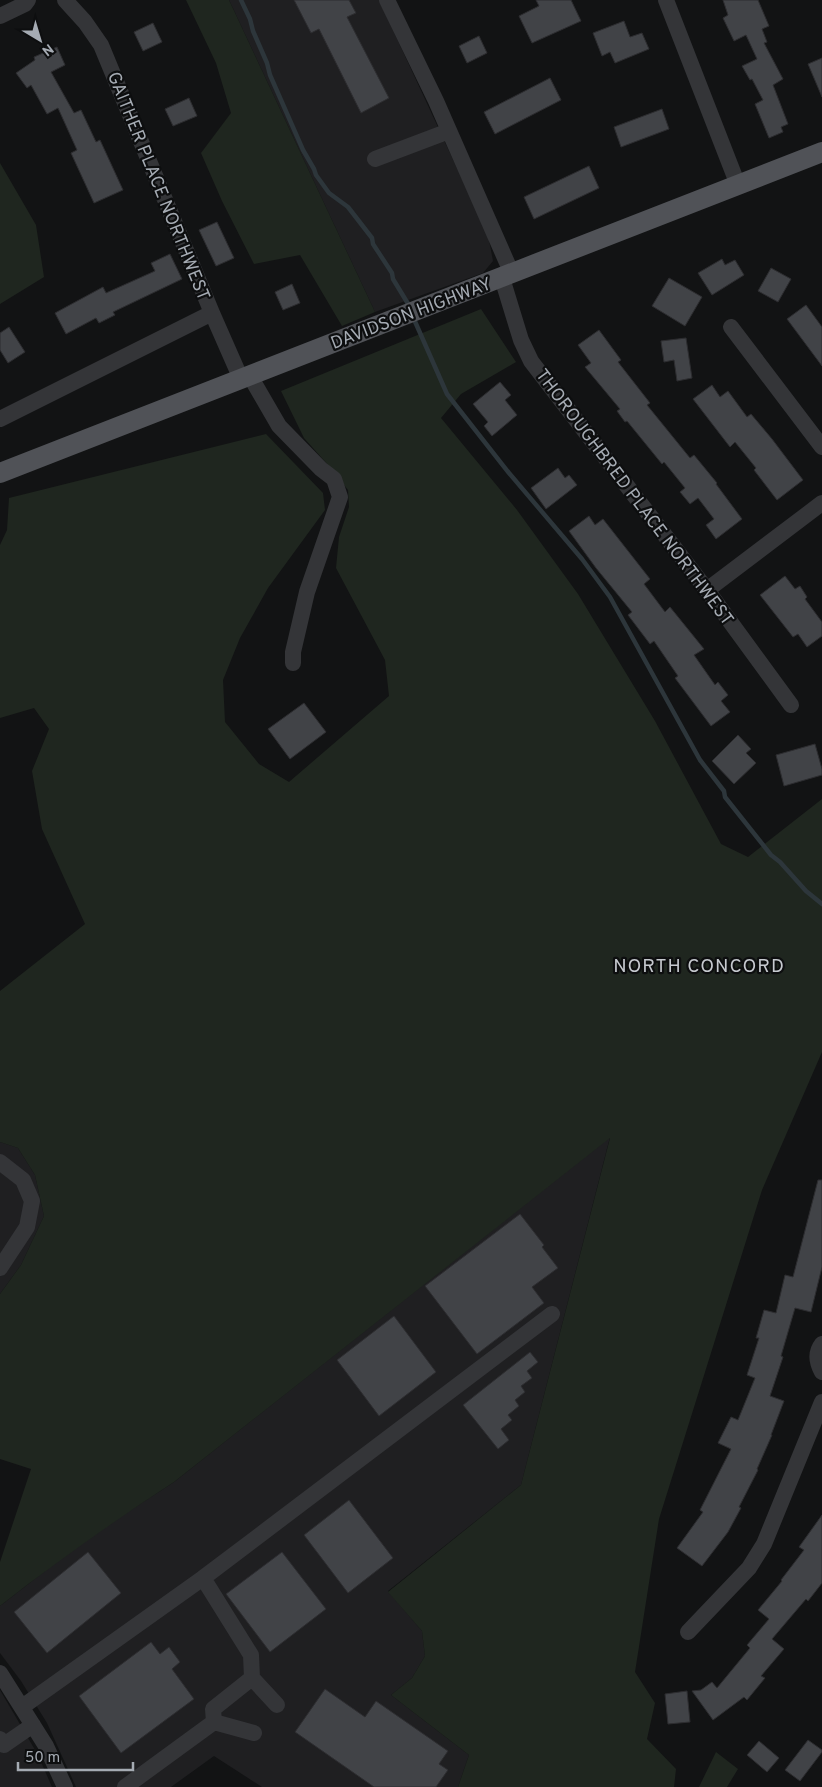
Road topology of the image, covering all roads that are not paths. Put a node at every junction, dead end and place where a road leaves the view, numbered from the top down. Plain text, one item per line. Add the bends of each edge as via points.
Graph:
1 (28, 0) edge
2 (65, 0) edge
3 (387, 0) edge
4 (666, 0) edge
5 (0, 16) edge
6 (449, 131) junction
7 (822, 152) edge
8 (375, 159) dead end
9 (738, 185) junction
10 (507, 276) junction
11 (212, 313) junction
12 (731, 326) dead end
13 (245, 378) junction
14 (0, 419) edge
15 (822, 447) edge
16 (0, 473) edge
17 (822, 503) edge
18 (707, 590) junction
19 (293, 663) dead end
20 (791, 705) dead end
21 (0, 1162) edge
22 (0, 1268) edge
23 (552, 1314) dead end
24 (822, 1344) edge
25 (822, 1372) edge
26 (822, 1402) edge
27 (203, 1578) junction
28 (688, 1632) dead end
29 (252, 1678) junction
30 (3, 1684) edge
31 (277, 1705) dead end
32 (22, 1707) junction
33 (214, 1722) junction
34 (33, 1725) junction
35 (254, 1733) dead end
36 (0, 1739) edge
37 (65, 1787) edge
38 (125, 1787) edge

1 - 5 street
2 - 11 street, GAITHER PLACE NORTHWEST via 101,45
3 - 6 street, THOROUGHBRED PLACE NORTHWEST
4 - 9 street
6 - 8 street
6 - 10 street, THOROUGHBRED PLACE NORTHWEST
7 - 9 main road, DAVIDSON HIGHWAY
9 - 10 main road, DAVIDSON HIGHWAY
10 - 13 main road, DAVIDSON HIGHWAY
10 - 18 street, THOROUGHBRED PLACE NORTHWEST via 521,340 532,361
11 - 13 street, GAITHER PLACE NORTHWEST
11 - 14 street
12 - 15 street
13 - 16 main road, DAVIDSON HIGHWAY
13 - 19 street, GAITHER PLACE NORTHWEST via 279,426 334,479 340,497 307,592
17 - 18 street
18 - 20 street, THOROUGHBRED PLACE NORTHWEST
21 - 22 street via 23,1180 32,1201 27,1226
23 - 27 street
24 - 25 street via 817,1360
26 - 28 street via 764,1544 749,1568
27 - 29 street via 251,1655
27 - 32 street
29 - 31 street
29 - 33 street via 213,1709
30 - 32 street
32 - 34 street
33 - 35 street
33 - 38 street
34 - 36 street via 4,1744
34 - 37 street

